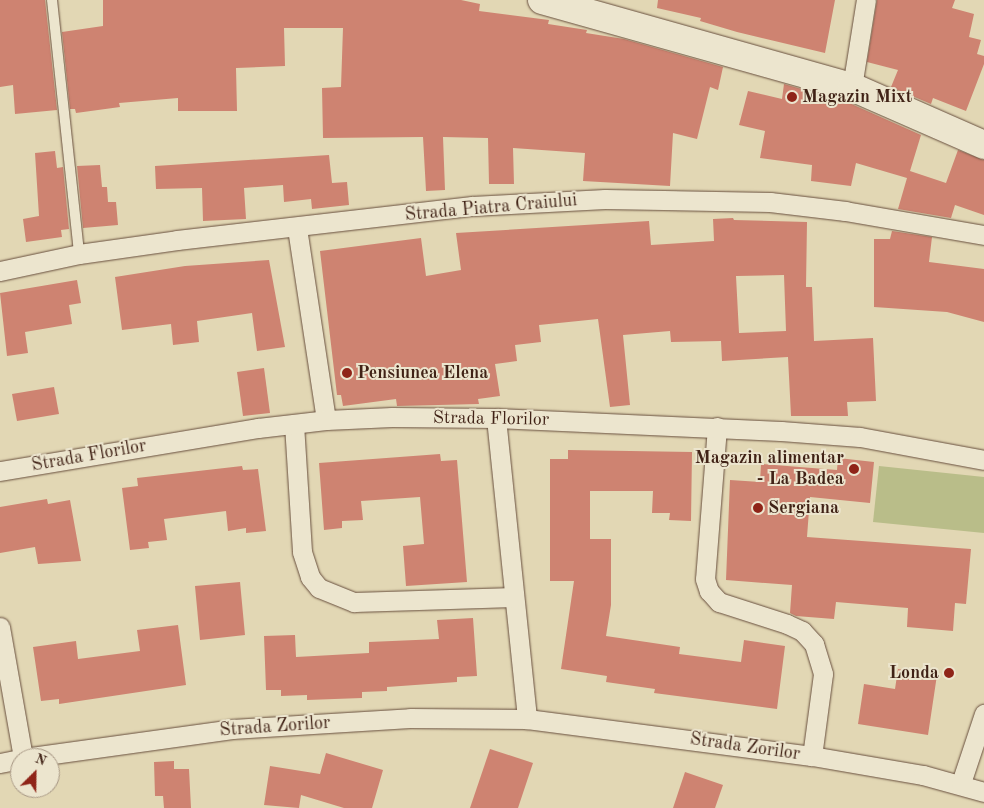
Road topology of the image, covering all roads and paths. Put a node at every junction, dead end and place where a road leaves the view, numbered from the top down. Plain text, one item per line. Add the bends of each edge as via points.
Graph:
1 (52, 0) edge
2 (542, 0) edge
3 (866, 0) edge
4 (852, 87) junction
5 (984, 145) edge
6 (297, 228) junction
7 (984, 235) edge
8 (79, 254) junction
9 (0, 271) edge
10 (496, 418) junction
11 (326, 420) junction
12 (294, 424) junction
13 (717, 427) junction
14 (984, 460) edge
15 (0, 471) edge
16 (514, 597) junction
17 (0, 627) edge
18 (984, 714) edge
19 (527, 719) junction
20 (21, 748) edge
21 (60, 753) edge
22 (812, 756) junction
23 (961, 784) junction
24 (984, 792) edge

1 - 8 lane
2 - 4 main road
3 - 4 street
4 - 5 main road
6 - 7 street, Strada Piatra Craiului via 472,206 605,199 697,199 770,202 836,210
6 - 8 street, Strada Piatra Craiului
6 - 11 street
8 - 9 street, Strada Piatra Craiului
10 - 11 street, Strada Florilor
10 - 13 street, Strada Florilor
10 - 16 street
11 - 12 street, Strada Florilor
12 - 15 street, Strada Florilor
12 - 16 street via 302,552 310,577 319,588 354,602
13 - 14 street, Strada Florilor via 860,437
13 - 22 street via 705,579 709,591 719,602 787,624 802,631 814,644 823,674
16 - 19 street
17 - 20 street
18 - 23 street
19 - 21 street, Strada Zorilor via 410,718 232,729
19 - 22 street, Strada Zorilor
22 - 23 street, Strada Zorilor
23 - 24 street, Strada Zorilor

